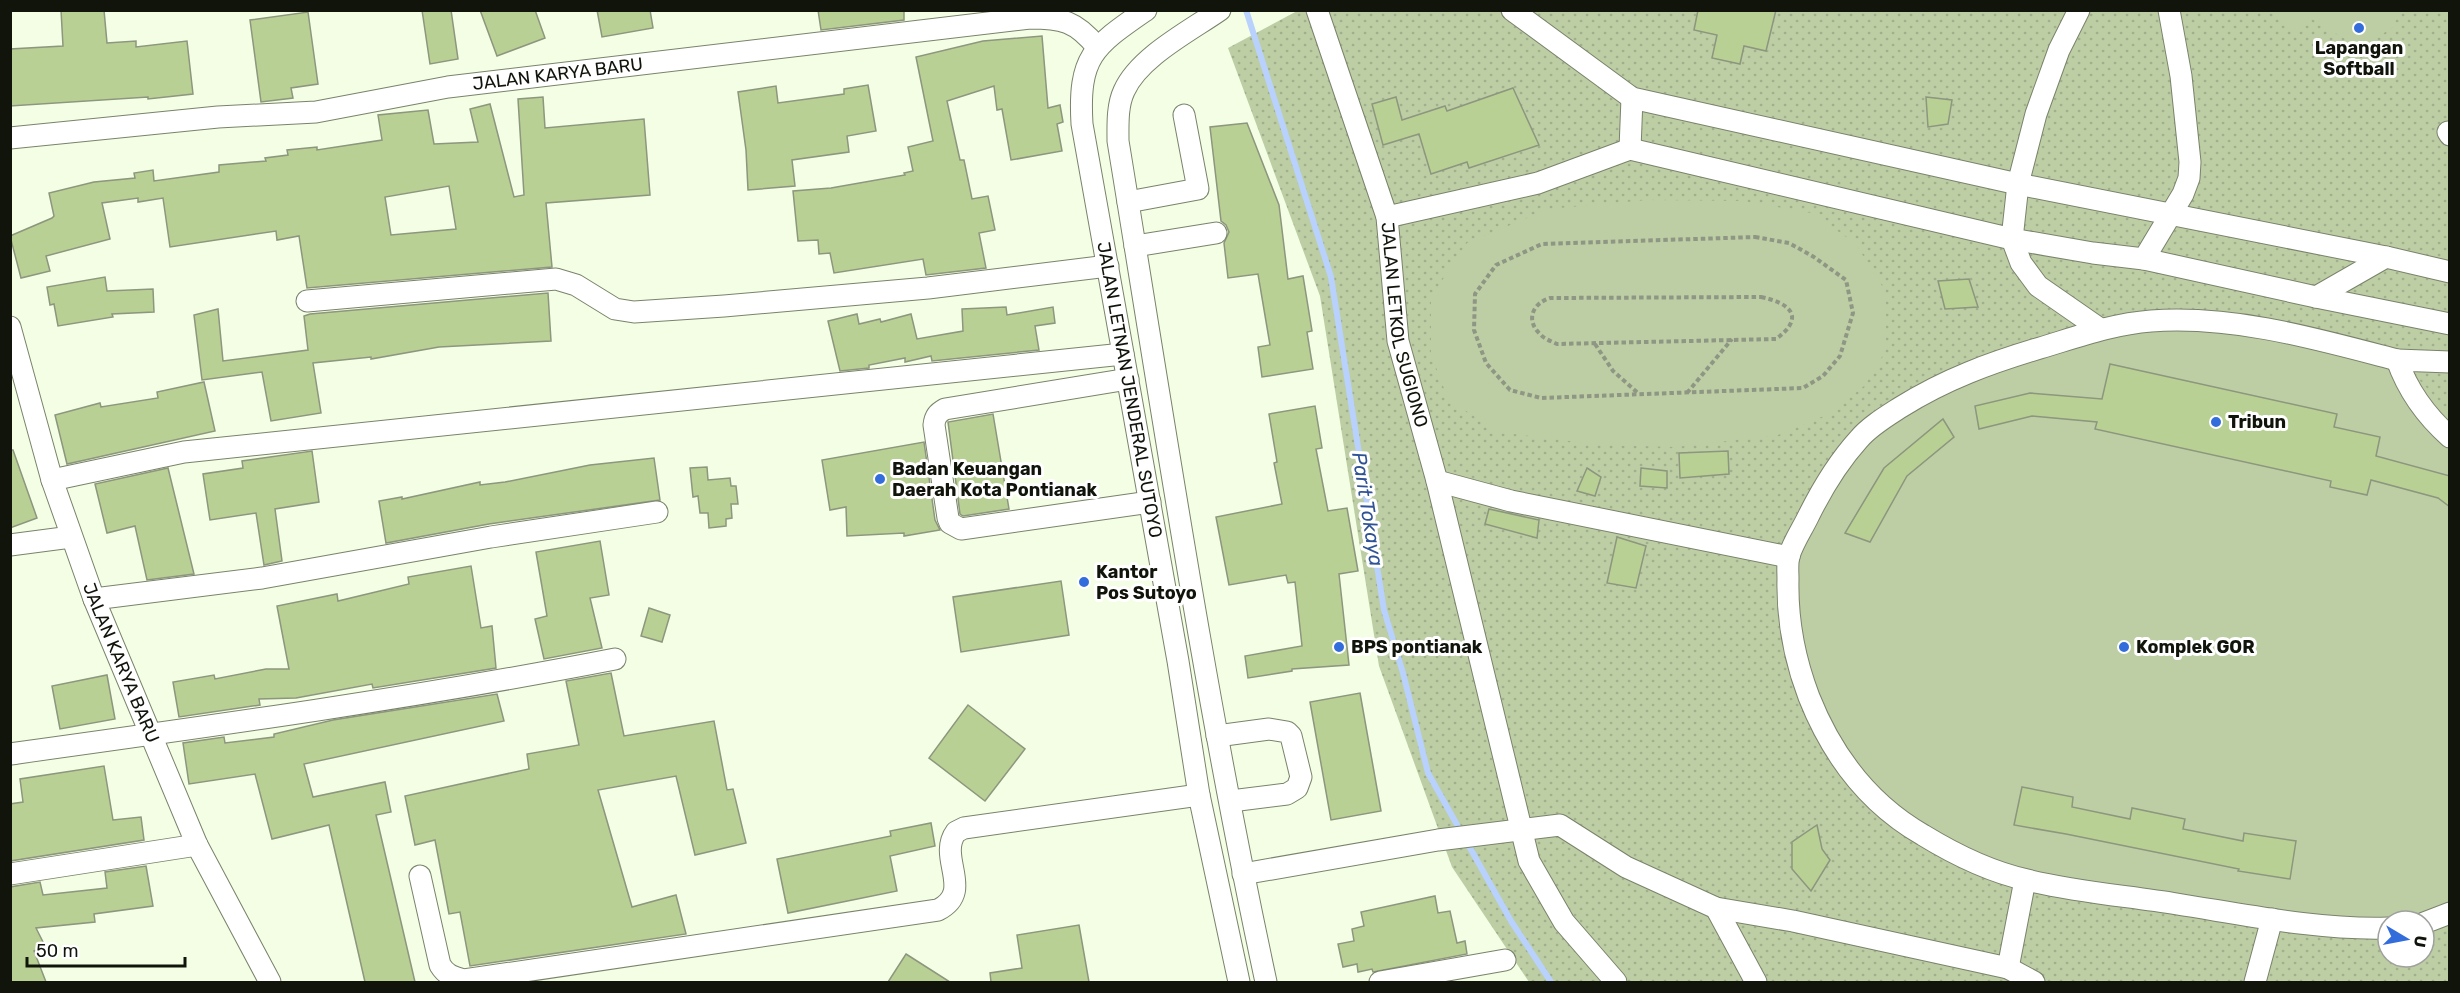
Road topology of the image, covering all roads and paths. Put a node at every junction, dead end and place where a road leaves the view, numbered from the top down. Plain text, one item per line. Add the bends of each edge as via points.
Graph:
1 (1146, 10) edge
2 (1317, 10) edge
3 (1512, 10) edge
4 (2079, 10) edge
5 (2169, 10) edge
6 (1217, 12) edge
7 (1097, 47) junction
8 (1632, 98) junction
9 (1184, 115) dead end
10 (10, 138) edge
11 (1630, 149) junction
12 (2018, 184) junction
13 (1128, 202) junction
14 (2171, 215) junction
15 (1388, 217) junction
16 (1216, 233) dead end
17 (2012, 239) junction
18 (1135, 246) junction
19 (2386, 257) junction
20 (2144, 259) junction
21 (1108, 266) junction
22 (2450, 272) edge
23 (2316, 297) junction
24 (307, 301) dead end
25 (2450, 324) edge
26 (10, 327) edge
27 (2100, 329) junction
28 (1733, 338) junction
29 (1595, 343) junction
30 (1123, 354) junction
31 (2397, 360) junction
32 (2450, 362) edge
33 (1128, 379) junction
34 (1687, 393) junction
35 (1639, 394) junction
36 (2450, 437) edge
37 (52, 480) junction
38 (1437, 481) junction
39 (1150, 502) junction
40 (657, 512) dead end
41 (71, 537) junction
42 (10, 545) edge
43 (1789, 557) junction
44 (94, 599) junction
45 (1202, 656) junction
46 (615, 659) dead end
47 (1178, 661) junction
48 (150, 736) junction
49 (1218, 736) junction
50 (10, 754) edge
51 (1199, 795) junction
52 (1231, 801) junction
53 (1521, 830) junction
54 (197, 845) junction
55 (10, 874) edge
56 (1243, 874) junction
57 (420, 876) dead end
58 (2025, 880) junction
59 (1716, 908) junction
60 (2272, 919) junction
61 (2376, 928) edge
62 (1505, 960) dead end
63 (2008, 968) junction
64 (270, 982) edge
65 (1239, 982) edge
66 (1266, 982) edge
67 (1380, 982) edge
68 (1616, 982) edge
69 (1756, 982) edge
70 (2034, 982) edge
71 (2255, 982) edge

1 - 7 street
2 - 15 street, JALAN LETKOL SUGIONO
3 - 8 street
4 - 12 street via 2055,60 2036,114
5 - 14 street via 2190,162 2189,178
6 - 13 street, JALAN LETNAN JENDERAL SUTOYO via 1155,55 1124,91 1118,123
7 - 10 street, JALAN KARYA BARU via 1079,28 1064,20 1030,18 447,87 316,112 218,117
7 - 21 street, JALAN LETNAN JENDERAL SUTOYO via 1088,63 1080,100
8 - 11 street
8 - 12 street
9 - 13 street via 1198,189
11 - 15 street via 1538,183
11 - 17 street
12 - 14 street
12 - 17 street
13 - 18 street, JALAN LETNAN JENDERAL SUTOYO
14 - 19 street
14 - 20 street
15 - 38 street, JALAN LETKOL SUGIONO via 1398,340
16 - 18 street
17 - 20 street
17 - 27 street via 2021,263 2038,286
18 - 45 street, JALAN LETNAN JENDERAL SUTOYO
19 - 22 street
19 - 23 street
20 - 23 street
21 - 24 street via 928,288 634,312 615,309 576,285 556,279
21 - 30 street, JALAN LETNAN JENDERAL SUTOYO
23 - 25 street
26 - 37 street, JALAN KARYA BARU
27 - 31 street via 2156,320 2229,322
27 - 43 street via 1953,378 1888,415 1861,436 1840,464 1816,500
28 - 29 path
28 - 29 path via 1776,339 1789,329 1789,308 1777,300 1761,297 1550,298 1540,301 1532,312 1532,325 1541,336 1557,344
28 - 34 path
29 - 35 path via 1613,370
30 - 33 street, JALAN LETNAN JENDERAL SUTOYO
30 - 37 street via 184,452
31 - 32 street
31 - 36 street via 2406,385
33 - 39 street, JALAN LETNAN JENDERAL SUTOYO
33 - 39 street via 938,413 934,425 948,518 962,529
34 - 35 path
34 - 35 path via 1803,388 1823,376 1840,356 1853,313 1846,280 1789,243 1755,237 1542,244 1496,265 1475,294 1474,330 1486,363 1510,390 1541,398
37 - 41 street, JALAN KARYA BARU
38 - 43 street via 1522,504
38 - 53 street, JALAN LETKOL SUGIONO
39 - 47 street, JALAN LETNAN JENDERAL SUTOYO
40 - 44 street via 262,578
41 - 42 street
41 - 44 street, JALAN KARYA BARU
43 - 58 street via 1791,642 1801,677 1836,753 1862,787 1920,834 1965,858
44 - 48 street, JALAN KARYA BARU
45 - 47 street
45 - 49 street, JALAN LETNAN JENDERAL SUTOYO
46 - 48 street
47 - 51 street, JALAN LETNAN JENDERAL SUTOYO
48 - 50 street
48 - 54 street, JALAN KARYA BARU
49 - 52 street, JALAN LETNAN JENDERAL SUTOYO
49 - 52 street via 1269,729 1287,732 1301,777 1297,788 1287,794
51 - 57 street via 964,828 956,832 950,844 954,898 938,910 464,980 451,977 440,965
51 - 65 street, JALAN LETNAN JENDERAL SUTOYO
52 - 56 street, JALAN LETNAN JENDERAL SUTOYO
53 - 56 street via 1438,840
53 - 59 street via 1560,825 1626,867
53 - 68 street, JALAN LETKOL SUGIONO via 1529,861 1564,922
54 - 55 street
54 - 64 street, JALAN KARYA BARU
56 - 66 street, JALAN LETNAN JENDERAL SUTOYO
58 - 60 street
58 - 63 street
59 - 63 street
59 - 69 street
60 - 61 street
60 - 71 street
62 - 67 street
63 - 70 street

